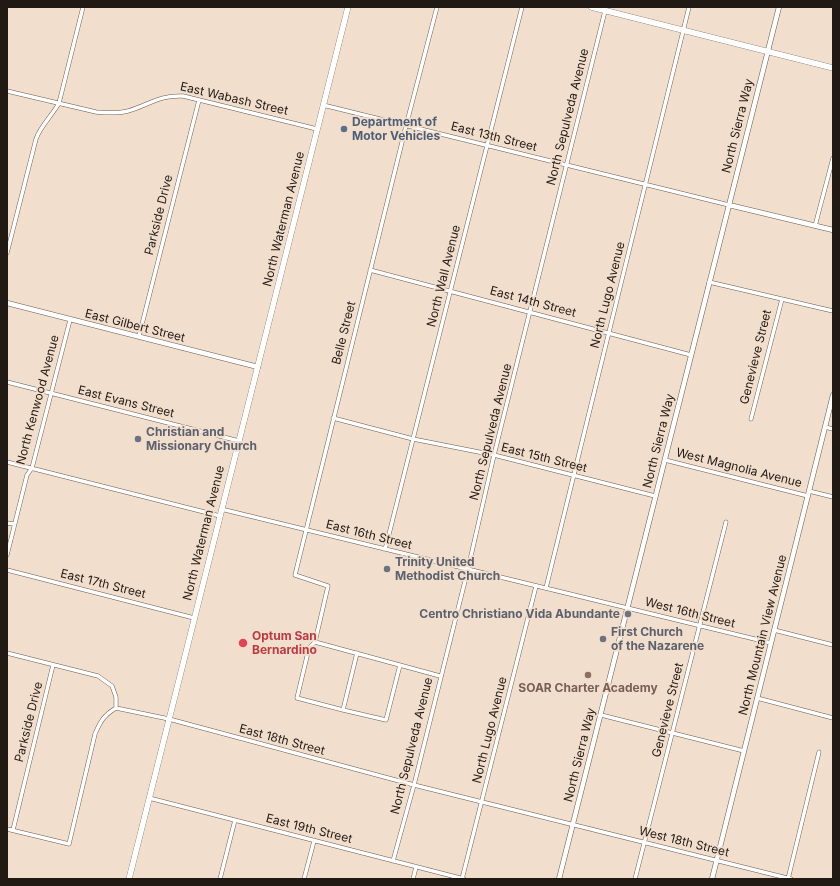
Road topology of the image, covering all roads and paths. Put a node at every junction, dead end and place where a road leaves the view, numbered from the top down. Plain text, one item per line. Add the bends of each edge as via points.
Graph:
1 (83, 7) edge
2 (348, 7) edge
3 (437, 7) edge
4 (522, 7) edge
5 (592, 7) edge
6 (690, 7) edge
7 (779, 7) edge
8 (606, 9) edge
9 (684, 30) junction
10 (767, 52) junction
11 (833, 68) edge
12 (7, 90) edge
13 (199, 100) junction
14 (59, 103) junction
15 (324, 106) junction
16 (406, 126) junction
17 (317, 129) junction
18 (487, 146) junction
19 (833, 158) edge
20 (566, 165) junction
21 (645, 185) junction
22 (729, 205) junction
23 (815, 226) junction
24 (833, 230) edge
25 (7, 252) edge
26 (370, 270) junction
27 (710, 282) junction
28 (451, 290) junction
29 (782, 299) junction
30 (7, 303) edge
31 (833, 311) edge
32 (530, 312) junction
33 (70, 320) junction
34 (609, 334) junction
35 (139, 336) junction
36 (691, 355) junction
37 (258, 367) junction
38 (7, 382) edge
39 (51, 393) junction
40 (833, 395) edge
41 (333, 418) junction
42 (751, 419) dead end
43 (825, 427) junction
44 (833, 429) edge
45 (413, 439) junction
46 (239, 441) junction
47 (494, 455) junction
48 (665, 460) junction
49 (7, 462) edge
50 (32, 468) junction
51 (574, 476) junction
52 (809, 491) junction
53 (656, 496) junction
54 (808, 496) junction
55 (833, 497) edge
56 (221, 513) junction
57 (726, 522) dead end
58 (7, 523) edge
59 (14, 524) junction
60 (306, 530) junction
61 (384, 549) junction
62 (7, 555) edge
63 (468, 569) junction
64 (7, 570) edge
65 (536, 586) junction
66 (546, 588) junction
67 (628, 608) junction
68 (194, 618) junction
69 (700, 626) junction
70 (774, 630) junction
71 (315, 642) junction
72 (771, 643) junction
73 (833, 645) edge
74 (7, 653) edge
75 (357, 653) junction
76 (54, 665) junction
77 (400, 665) junction
78 (440, 676) junction
79 (757, 698) junction
80 (116, 708) junction
81 (343, 710) junction
82 (600, 715) junction
83 (833, 718) edge
84 (169, 720) junction
85 (673, 734) junction
86 (744, 752) junction
87 (819, 752) dead end
88 (414, 785) junction
89 (149, 798) junction
90 (482, 802) junction
91 (235, 820) junction
92 (573, 825) junction
93 (7, 829) edge
94 (13, 830) junction
95 (314, 841) junction
96 (644, 843) junction
97 (393, 861) junction
98 (716, 861) junction
99 (416, 867) junction
100 (129, 879) edge
101 (220, 879) edge
102 (304, 879) edge
103 (413, 879) edge
104 (463, 879) edge
105 (559, 879) edge
106 (636, 879) edge
107 (712, 879) edge
108 (789, 879) edge

1 - 14 street
2 - 15 main road, North Waterman Avenue
3 - 16 street, Belle Street
4 - 18 street, North Wall Avenue
5 - 8 main road
6 - 9 street, North Lugo Avenue
7 - 10 street, North Sierra Way
8 - 9 main road
8 - 20 street, North Sepulveda Avenue
9 - 10 main road
9 - 21 street, North Lugo Avenue
10 - 11 main road
10 - 22 street, North Sierra Way
12 - 14 street, East Wabash Street
13 - 14 street, East Wabash Street via 172,95 128,111 110,113
13 - 17 street, East Wabash Street
13 - 35 street, Parkside Drive
14 - 25 street via 36,139
15 - 16 street, East 13th Street
15 - 17 main road, North Waterman Avenue
16 - 18 street, East 13th Street
16 - 26 street, Belle Street
17 - 37 main road, North Waterman Avenue
18 - 20 street, East 13th Street
18 - 28 street, North Wall Avenue
19 - 23 street
20 - 21 street, East 13th Street
20 - 32 street, North Sepulveda Avenue
21 - 22 street, East 13th Street
21 - 34 street, North Lugo Avenue
22 - 23 street
22 - 27 street, North Sierra Way
23 - 24 street
26 - 28 street, East 14th Street
26 - 41 street, Belle Street
27 - 29 street
27 - 36 street, North Sierra Way
28 - 32 street, East 14th Street
28 - 45 street, North Wall Avenue
29 - 31 street
29 - 42 street, Genevieve Street
30 - 33 street, East Gilbert Street
32 - 34 street, East 14th Street
32 - 47 street, North Sepulveda Avenue
33 - 35 street, East Gilbert Street
33 - 39 street, North Kenwood Avenue
34 - 36 street, East 14th Street
34 - 51 street, North Lugo Avenue
35 - 37 street, East Gilbert Street
36 - 48 street, North Sierra Way
37 - 46 main road, North Waterman Avenue
38 - 39 street, East Evans Street
39 - 46 street, East Evans Street
39 - 50 street, North Kenwood Avenue
40 - 43 street, North Mountain View Avenue
41 - 45 street, East 15th Street
41 - 60 street, Belle Street
43 - 44 street
43 - 52 street, North Mountain View Avenue
45 - 47 street, East 15th Street
45 - 61 street, North Wall Avenue
46 - 56 main road, North Waterman Avenue
47 - 51 street, East 15th Street
47 - 63 street, North Sepulveda Avenue
48 - 53 street, North Sierra Way
48 - 54 street, West Magnolia Avenue
49 - 50 street, East 16th Street
50 - 56 street, East 16th Street
50 - 59 street, North Kenwood Avenue via 27,475
51 - 53 street, East 15th Street
51 - 66 street, North Lugo Avenue
52 - 54 street, North Mountain View Avenue
52 - 55 street, West Magnolia Avenue
53 - 67 street, North Sierra Way
54 - 70 street, North Mountain View Avenue
56 - 60 street, East 16th Street
56 - 68 main road, North Waterman Avenue
57 - 69 street, Genevieve Street
58 - 59 street
59 - 62 street, North Kenwood Avenue
60 - 61 street, East 16th Street
60 - 71 street, Belle Street via 295,575 328,586
61 - 63 street, East 16th Street
63 - 65 street, East 16th Street
63 - 78 street, North Sepulveda Avenue
64 - 68 street, East 17th Street
65 - 66 street, East 16th Street
65 - 90 street, North Lugo Avenue
66 - 67 street, East 16th Street
67 - 69 street, West 16th Street
67 - 82 street, North Sierra Way
68 - 84 main road, North Waterman Avenue
69 - 72 street, West 16th Street
69 - 85 street, Genevieve Street
70 - 72 street, North Mountain View Avenue
70 - 73 street
71 - 75 street
71 - 81 street via 309,648 296,698
72 - 79 street, North Mountain View Avenue
74 - 76 street
75 - 77 street
75 - 81 street
76 - 80 street via 98,676 112,686 116,696
76 - 94 street, Parkside Drive
77 - 78 street
77 - 81 street via 386,720
78 - 88 street, North Sepulveda Avenue
79 - 83 street
79 - 86 street, North Mountain View Avenue
80 - 84 street, East 18th Street
80 - 94 street via 101,719 94,734 69,844
82 - 85 street
82 - 92 street, North Sierra Way
84 - 88 street, East 18th Street
84 - 89 main road, North Waterman Avenue
85 - 86 street
85 - 96 street, Genevieve Street
86 - 98 street, North Mountain View Avenue
87 - 108 street
88 - 90 street, East 18th Street
88 - 97 street, North Sepulveda Avenue
89 - 91 street, East 19th Street
89 - 100 main road, North Waterman Avenue
90 - 92 street, East 18th Street
90 - 104 street, North Lugo Avenue
91 - 95 street, East 19th Street
91 - 101 street
92 - 96 street, West 18th Street
92 - 105 street, North Sierra Way
93 - 94 street
95 - 97 street, East 19th Street
95 - 102 street
96 - 98 street, West 18th Street
96 - 106 street, Genevieve Street
97 - 99 street, East 19th Street
98 - 107 street, North Mountain View Avenue
98 - 108 street, West 18th Street
99 - 103 street
99 - 104 street, East 19th Street

